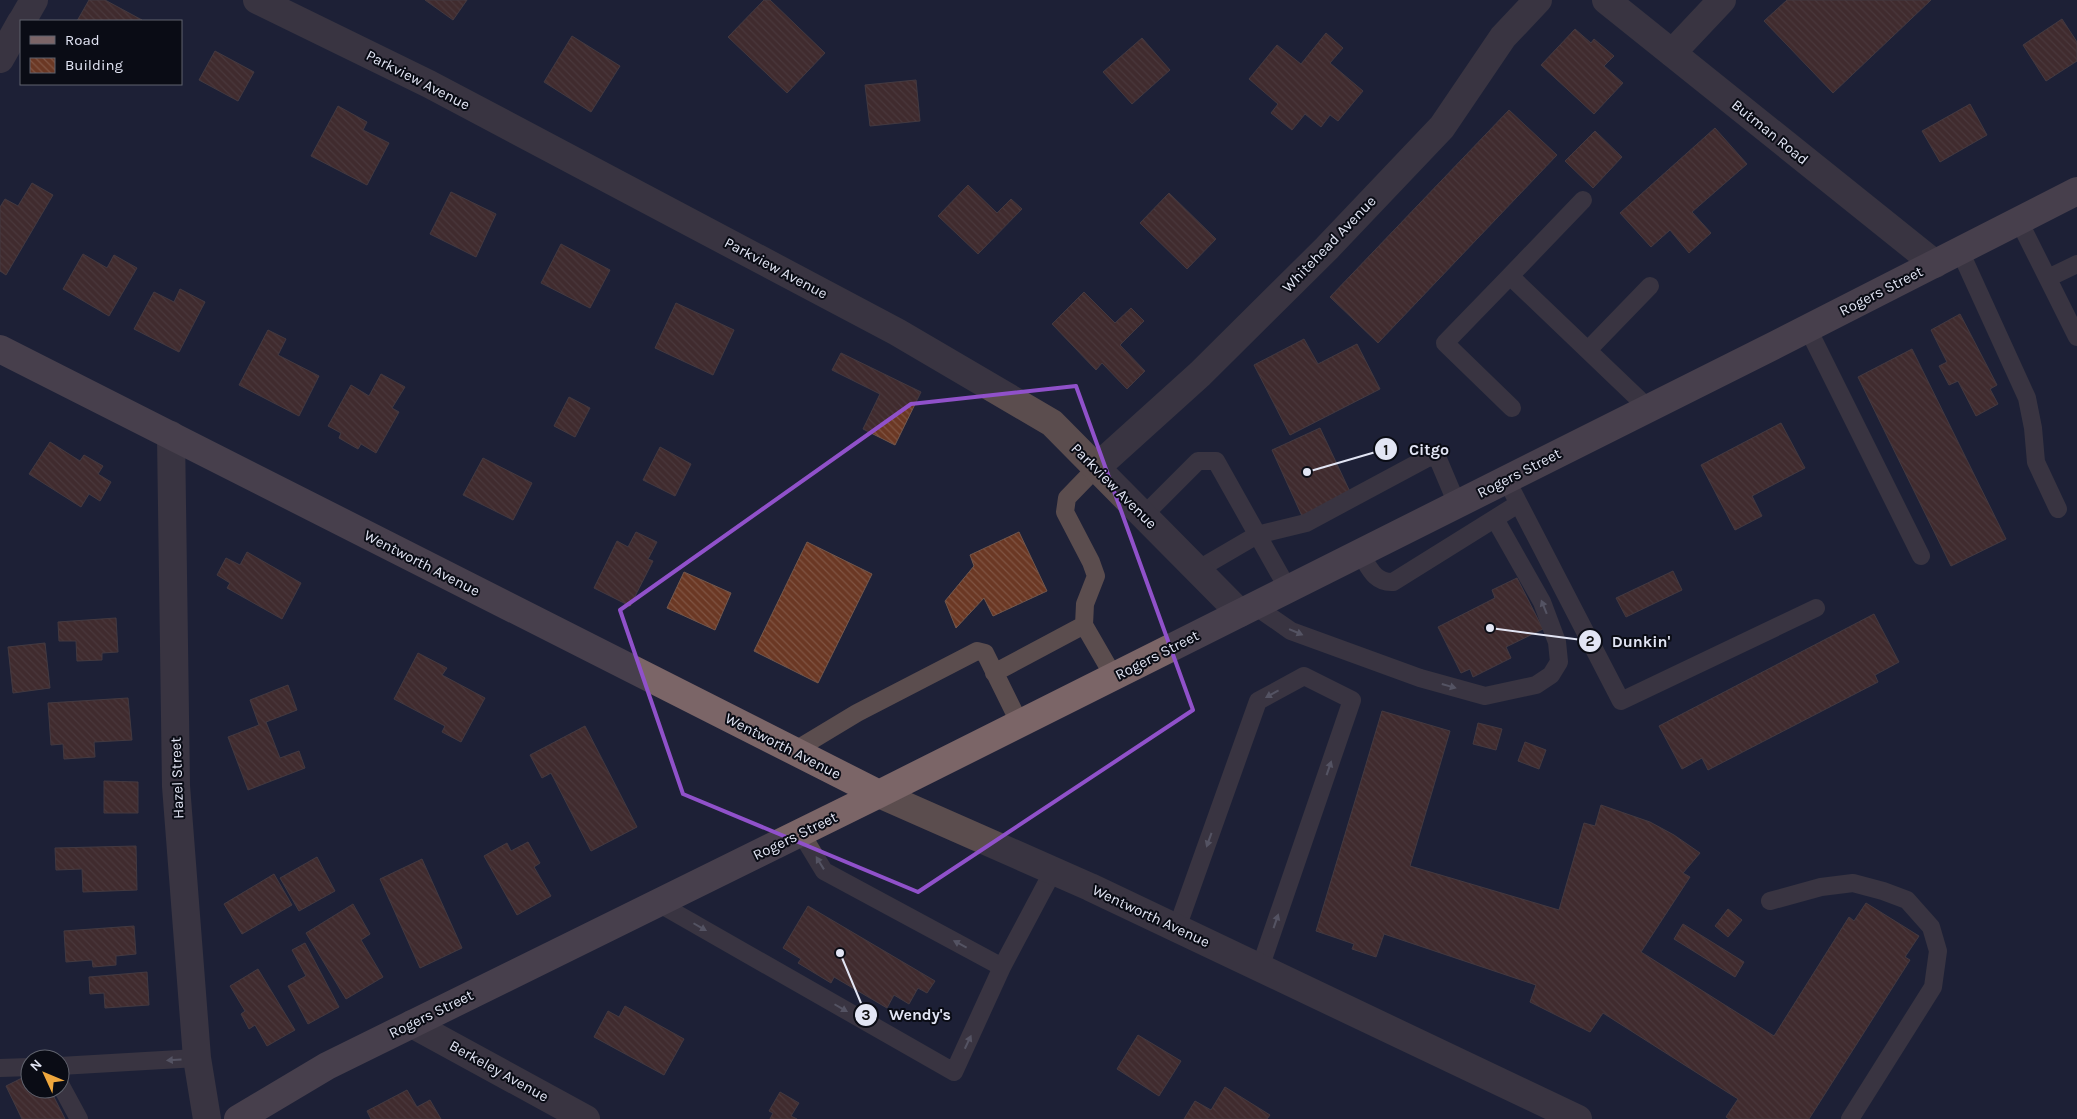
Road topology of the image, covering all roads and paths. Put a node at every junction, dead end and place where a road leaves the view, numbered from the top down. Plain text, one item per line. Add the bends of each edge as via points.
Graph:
1 (34, 0) edge
2 (257, 0) edge
3 (1538, 0) edge
4 (1606, 0) edge
5 (1722, 0) edge
6 (23, 20) edge
7 (20, 25) edge
8 (1672, 53) junction
9 (0, 59) edge
10 (2077, 191) edge
11 (1583, 200) dead end
12 (2019, 221) junction
13 (1960, 251) junction
14 (1935, 264) junction
15 (2077, 264) edge
16 (1510, 276) junction
17 (2048, 278) junction
18 (1650, 286) dead end
19 (1808, 329) junction
20 (2077, 337) edge
21 (0, 349) edge
22 (1588, 350) junction
23 (1512, 408) dead end
24 (1648, 408) junction
25 (171, 435) junction
26 (1096, 467) junction
27 (1506, 479) junction
28 (1457, 504) junction
29 (1518, 504) junction
30 (2058, 509) dead end
31 (1144, 515) junction
32 (1495, 519) junction
33 (1257, 535) junction
34 (1360, 553) junction
35 (1921, 556) dead end
36 (1197, 570) junction
37 (1288, 589) junction
38 (1816, 608) dead end
39 (1248, 610) junction
40 (1084, 625) junction
41 (994, 673) junction
42 (1114, 677) junction
43 (1020, 724) junction
44 (794, 752) junction
45 (879, 794) junction
46 (801, 833) junction
47 (1053, 871) junction
48 (1770, 902) dead end
49 (658, 904) junction
50 (1177, 928) junction
51 (1002, 967) junction
52 (1260, 968) junction
53 (412, 1024) junction
54 (197, 1058) junction
55 (70, 1066) edge
56 (20, 1067) edge
57 (0, 1068) edge
58 (68, 1099) edge
59 (79, 1119) edge
60 (206, 1119) edge
61 (238, 1119) edge
62 (586, 1119) edge
63 (1578, 1119) edge
64 (1850, 1119) edge

1 - 6 street
2 - 26 street, Parkview Avenue via 429,84 897,332 1052,423
3 - 26 street, Whitehead Avenue via 1503,37 1442,127 1334,241 1200,374
4 - 8 street, Butman Road
5 - 8 street
7 - 9 street
8 - 14 street, Butman Road
10 - 12 main road, Rogers Street
11 - 16 lane
12 - 13 main road, Rogers Street
12 - 17 lane
13 - 14 main road, Rogers Street
13 - 30 lane via 2027,398 2036,462
14 - 19 main road, Rogers Street
15 - 17 lane
16 - 22 lane
16 - 23 lane via 1445,343
17 - 20 lane
18 - 22 lane
19 - 24 main road, Rogers Street
19 - 35 lane
21 - 25 main road, Wentworth Avenue
22 - 24 lane
24 - 27 main road, Rogers Street
25 - 44 main road, Wentworth Avenue
25 - 54 street, Hazel Street via 176,786
26 - 31 street, Parkview Avenue
26 - 40 lane via 1066,498 1065,512 1092,562 1096,576 1085,604
27 - 28 main road, Rogers Street
27 - 29 lane
28 - 33 lane via 1438,458 1429,457 1306,523
28 - 34 main road, Rogers Street
29 - 32 lane
29 - 38 lane via 1621,701
31 - 33 lane via 1198,461 1216,461
31 - 36 street, Parkview Avenue
32 - 34 lane via 1393,582 1376,578
39 -> 32 lane via 1291,631 1420,678 1485,696 1536,685 1550,675 1558,662 1557,642 1542,602
33 - 36 lane
33 - 37 lane
34 - 37 main road, Rogers Street
36 - 39 street, Parkview Avenue
37 - 39 main road, Rogers Street
39 - 42 main road, Rogers Street
40 - 41 lane
40 - 42 lane
41 - 43 lane
41 - 44 lane via 985,653 977,651 857,714
42 - 43 main road, Rogers Street
43 - 45 main road, Rogers Street
44 - 45 main road, Wentworth Avenue
45 - 46 main road, Rogers Street
45 - 47 street, Wentworth Avenue
46 - 49 main road, Rogers Street
51 -> 46 lane via 824,871
47 - 50 street, Wentworth Avenue
47 - 51 lane
48 - 64 lane via 1821,887 1853,883 1907,900 1931,927 1938,951 1933,987
49 -> 51 lane via 954,1072
49 - 53 main road, Rogers Street
50 - 52 street, Wentworth Avenue
52 -> 50 lane via 1352,700 1304,676 1258,702
52 - 63 street, Wentworth Avenue
53 - 61 main road, Rogers Street via 327,1066
53 - 62 street, Berkeley Avenue
54 -> 55 lane
54 - 60 street, Hazel Street
56 - 57 lane
58 - 59 lane

